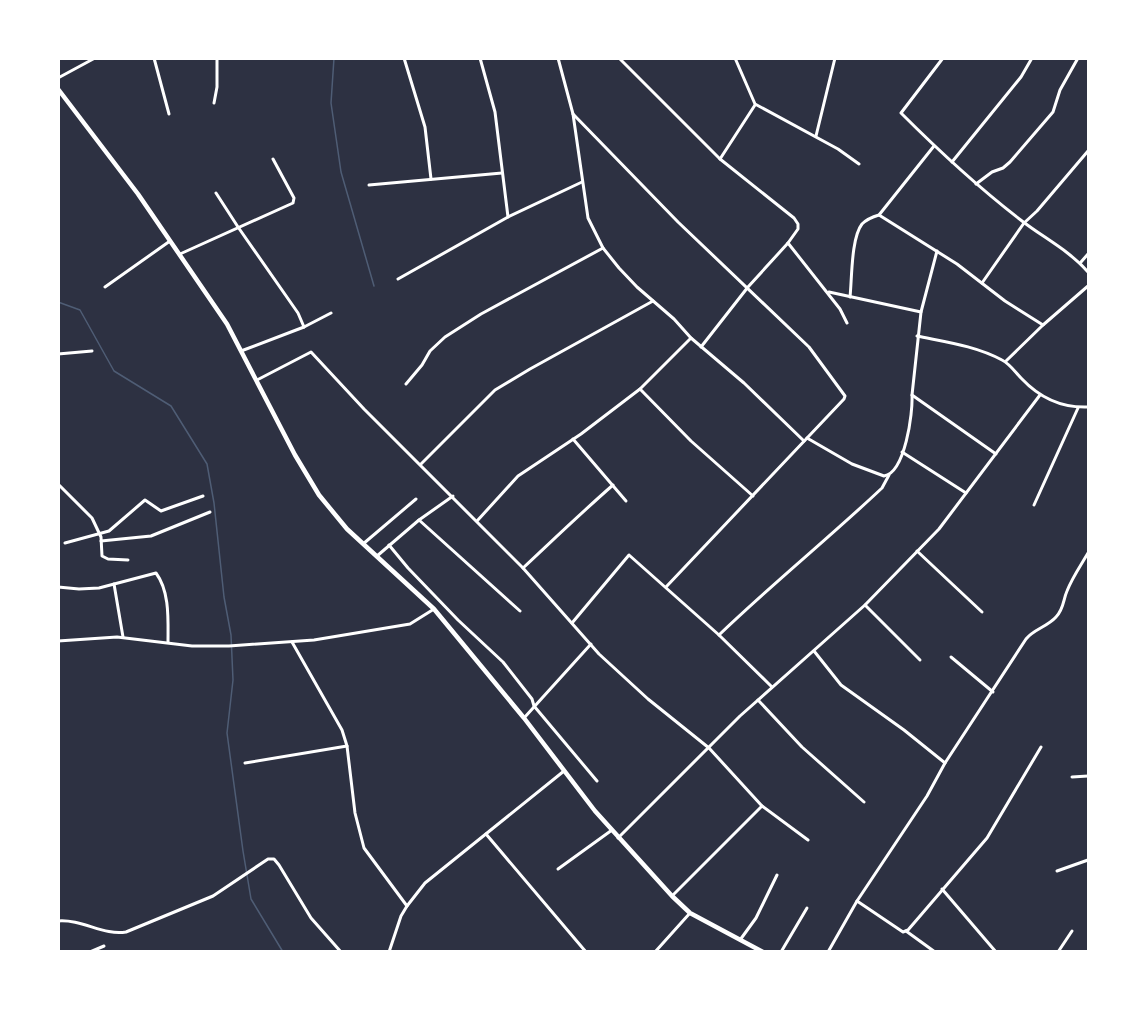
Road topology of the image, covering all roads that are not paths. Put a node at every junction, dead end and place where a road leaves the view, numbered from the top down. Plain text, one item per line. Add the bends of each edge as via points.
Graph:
1 (95, 58) edge
2 (154, 58) edge
3 (218, 58) edge
4 (404, 58) edge
5 (480, 58) edge
6 (558, 58) edge
7 (619, 58) edge
8 (735, 58) edge
9 (835, 58) edge
10 (943, 58) edge
11 (1032, 58) edge
12 (1078, 58) edge
13 (58, 78) edge
14 (58, 89) edge
15 (214, 103) dead end
16 (755, 104) junction
17 (169, 114) dead end
18 (573, 114) junction
19 (816, 136) junction
20 (934, 146) junction
21 (1089, 151) edge
22 (273, 159) dead end
23 (720, 159) junction
24 (952, 162) junction
25 (859, 164) dead end
26 (502, 173) junction
27 (431, 179) junction
28 (582, 182) junction
29 (976, 184) junction
30 (369, 185) dead end
31 (216, 192) dead end
32 (879, 215) junction
33 (508, 217) junction
34 (1024, 223) junction
35 (238, 227) junction
36 (170, 242) junction
37 (788, 243) junction
38 (603, 248) junction
39 (936, 251) junction
40 (180, 254) junction
41 (1089, 254) edge
42 (1081, 262) junction
43 (1089, 272) edge
44 (398, 279) dead end
45 (982, 283) junction
46 (1089, 286) edge
47 (105, 287) dead end
48 (748, 287) junction
49 (827, 292) junction
50 (850, 297) junction
51 (654, 301) junction
52 (921, 312) junction
53 (331, 314) dead end
54 (847, 323) dead end
55 (1043, 325) junction
56 (304, 327) junction
57 (917, 336) junction
58 (691, 338) junction
59 (701, 347) junction
60 (92, 351) dead end
61 (242, 353) junction
62 (58, 354) edge
63 (1006, 361) junction
64 (256, 381) junction
65 (406, 384) dead end
66 (640, 389) junction
67 (912, 395) junction
68 (1040, 395) junction
69 (1078, 407) junction
70 (1089, 407) edge
71 (573, 440) junction
72 (805, 440) junction
73 (903, 452) junction
74 (996, 454) junction
75 (421, 464) junction
76 (889, 475) junction
77 (58, 484) edge
78 (613, 485) junction
79 (966, 493) junction
80 (203, 496) dead end
81 (453, 496) junction
82 (753, 496) junction
83 (416, 500) dead end
84 (626, 501) dead end
85 (1034, 505) dead end
86 (210, 512) dead end
87 (419, 520) junction
88 (477, 521) junction
89 (100, 534) junction
90 (101, 541) junction
91 (64, 543) dead end
92 (363, 544) junction
93 (389, 545) junction
94 (917, 551) junction
95 (1089, 553) edge
96 (377, 556) junction
97 (128, 560) dead end
98 (523, 568) junction
99 (114, 584) junction
100 (58, 587) edge
101 (666, 587) junction
102 (865, 605) junction
103 (434, 609) junction
104 (520, 611) dead end
105 (982, 612) dead end
106 (572, 623) junction
107 (719, 635) junction
108 (123, 637) junction
109 (58, 641) edge
110 (168, 642) junction
111 (292, 642) junction
112 (591, 644) junction
113 (814, 651) junction
114 (951, 657) dead end
115 (920, 660) dead end
116 (772, 687) junction
117 (993, 692) junction
118 (758, 700) junction
119 (534, 706) junction
120 (524, 717) junction
121 (347, 746) junction
122 (1041, 747) dead end
123 (709, 748) junction
124 (245, 763) dead end
125 (945, 764) junction
126 (564, 771) junction
127 (1089, 776) edge
128 (1072, 777) dead end
129 (597, 781) dead end
130 (864, 802) dead end
131 (762, 806) junction
132 (612, 830) junction
133 (486, 834) junction
134 (618, 838) junction
135 (808, 840) dead end
136 (1089, 860) edge
137 (558, 869) dead end
138 (1057, 871) dead end
139 (777, 874) dead end
140 (942, 889) junction
141 (672, 896) junction
142 (857, 901) junction
143 (407, 906) junction
144 (807, 908) dead end
145 (690, 913) junction
146 (58, 921) edge
147 (906, 931) junction
148 (1072, 931) dead end
149 (740, 940) junction
150 (104, 946) dead end
151 (90, 951) edge
152 (341, 951) edge
153 (389, 951) edge
154 (586, 951) edge
155 (655, 951) edge
156 (764, 951) edge
157 (781, 951) edge
158 (828, 951) edge
159 (935, 951) edge
160 (996, 951) edge
161 (1058, 951) edge

1 - 13 street
2 - 17 street
3 - 15 street
4 - 27 street via 425,127
5 - 26 street via 495,112
6 - 18 street
7 - 23 street
8 - 16 street
9 - 19 street
10 - 20 street via 901,113
11 - 24 street
12 - 29 street via 1053,112 1010,162
14 - 36 main road
16 - 19 street
16 - 23 street
18 - 28 street
18 - 48 street
19 - 25 street
20 - 24 street
20 - 32 street
21 - 34 street
22 - 35 street via 294,201
23 - 37 street via 794,218 798,229
24 - 29 street
26 - 27 street
26 - 33 street
27 - 30 street
28 - 33 street
28 - 38 street via 588,218
29 - 34 street
31 - 35 street
32 - 39 street
32 - 50 street via 867,219 860,227
33 - 44 street
34 - 42 street
34 - 45 street
35 - 40 street
35 - 56 street
36 - 40 main road
36 - 47 street
37 - 48 street
37 - 49 street
38 - 51 street
38 - 65 street via 445,337
39 - 45 street
39 - 52 street
40 - 61 main road
41 - 42 street
42 - 43 street
45 - 55 street
46 - 55 street
48 - 59 street
48 - 72 street via 809,347 844,396
49 - 50 street
49 - 54 street
50 - 52 street
51 - 58 street
51 - 75 street via 495,390
52 - 57 street
53 - 56 street
55 - 63 street
56 - 61 street
57 - 63 street via 965,345
57 - 67 street
58 - 59 street
58 - 66 street
59 - 72 street
60 - 62 street
61 - 64 main road
63 - 68 street
64 - 75 street via 311,352
64 - 92 main road via 319,495
66 - 71 street
66 - 82 street
67 - 73 street via 913,409
67 - 74 street
68 - 69 street
68 - 74 street
69 - 70 street
69 - 85 street
71 - 78 street
71 - 88 street via 518,476
72 - 76 street via 852,464
72 - 82 street
73 - 76 street
73 - 79 street
74 - 79 street
75 - 81 street
76 - 107 street via 882,488
77 - 89 street via 92,518
78 - 84 street
78 - 98 street
79 - 94 street
80 - 89 street via 161,511 145,500 116,526
81 - 87 street
81 - 88 street
82 - 101 street
83 - 92 street
86 - 90 street via 152,536
87 - 93 street
87 - 104 street
88 - 98 street
89 - 90 street
89 - 91 street
90 - 97 street via 104,558
92 - 96 main road
93 - 96 street
93 - 119 street via 503,662
94 - 102 street
94 - 105 street
95 - 117 street via 1065,593 1057,616 1032,632
96 - 103 main road
98 - 106 street
99 - 100 street via 88,589
99 - 108 street
99 - 110 street via 153,573 159,576 168,607
101 - 106 street via 629,555
101 - 107 street
102 - 113 street
102 - 115 street
103 - 111 street via 410,624
103 - 120 main road
106 - 112 street
107 - 116 street
108 - 109 street
108 - 110 street
110 - 111 street via 192,646
111 - 121 street via 335,716
112 - 119 street
112 - 123 street via 648,699
113 - 116 street
113 - 125 street via 841,685
114 - 117 street
116 - 118 street
117 - 125 street
118 - 123 street
118 - 130 street via 802,747
119 - 120 street
119 - 129 street
120 - 126 main road
121 - 124 street
121 - 143 street via 355,813 364,848
122 - 140 street via 987,838
123 - 131 street
123 - 134 street
125 - 142 street
126 - 132 main road
126 - 133 street
127 - 128 street
131 - 135 street
131 - 141 street
132 - 134 main road
132 - 137 street
133 - 143 street via 425,883
133 - 154 street
134 - 141 main road
136 - 138 street
139 - 149 street via 756,918
140 - 147 street
140 - 160 street
141 - 145 main road
142 - 147 street
142 - 158 street
143 - 153 street
144 - 157 street
145 - 149 main road
145 - 155 street
146 - 152 street via 126,932 213,896 268,859 274,859 311,918
147 - 159 street
148 - 161 street
149 - 156 main road
150 - 151 street

